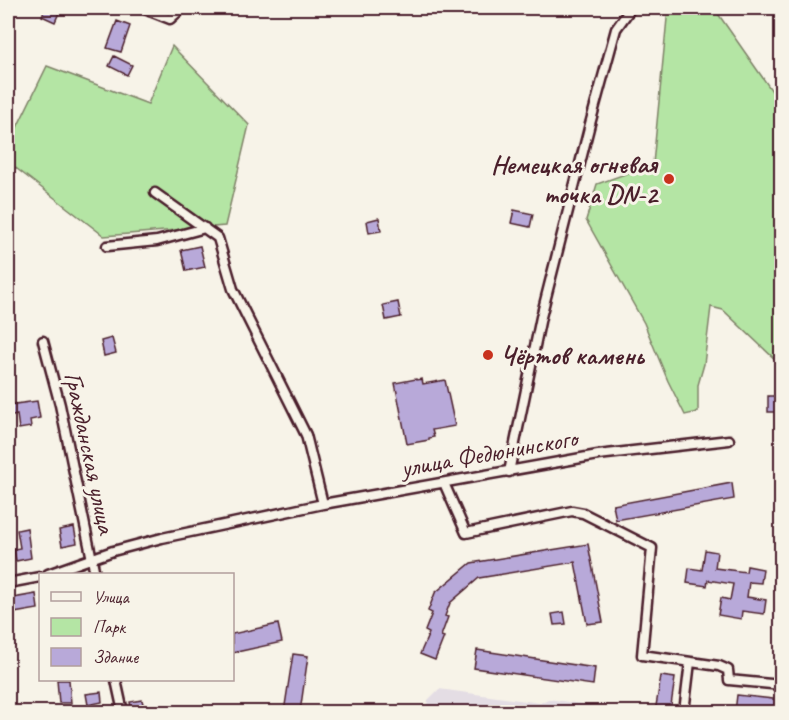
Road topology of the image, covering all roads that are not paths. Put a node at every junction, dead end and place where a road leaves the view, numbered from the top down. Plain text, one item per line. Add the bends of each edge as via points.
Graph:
1 (142, 8) edge
2 (182, 8) edge
3 (631, 8) edge
4 (155, 193) dead end
5 (205, 228) junction
6 (107, 246) dead end
7 (43, 341) dead end
8 (729, 440) dead end
9 (509, 472) junction
10 (444, 483) junction
11 (323, 504) junction
12 (91, 559) junction
13 (51, 573) edge
14 (94, 573) edge
15 (39, 576) edge
16 (8, 583) edge
17 (690, 662) junction
18 (116, 681) edge
19 (782, 685) edge
20 (123, 712) edge
21 (684, 712) edge

1 - 2 street via 170,19
3 - 9 street via 616,29 590,124 541,317
4 - 5 street
5 - 6 street via 157,241
5 - 11 street via 218,238 233,289 306,435
7 - 12 street, Гражданская улица
8 - 9 street, улица Федюнинского via 598,455
9 - 10 street, улица Федюнинского
10 - 11 street, улица Федюнинского
10 - 17 street via 466,533 572,511 652,548 642,655
11 - 12 street, улица Федюнинского via 162,538
12 - 13 street, улица Федюнинского
12 - 14 street, Гражданская улица
15 - 16 street
17 - 19 street via 728,670 729,680
17 - 21 street
18 - 20 street

